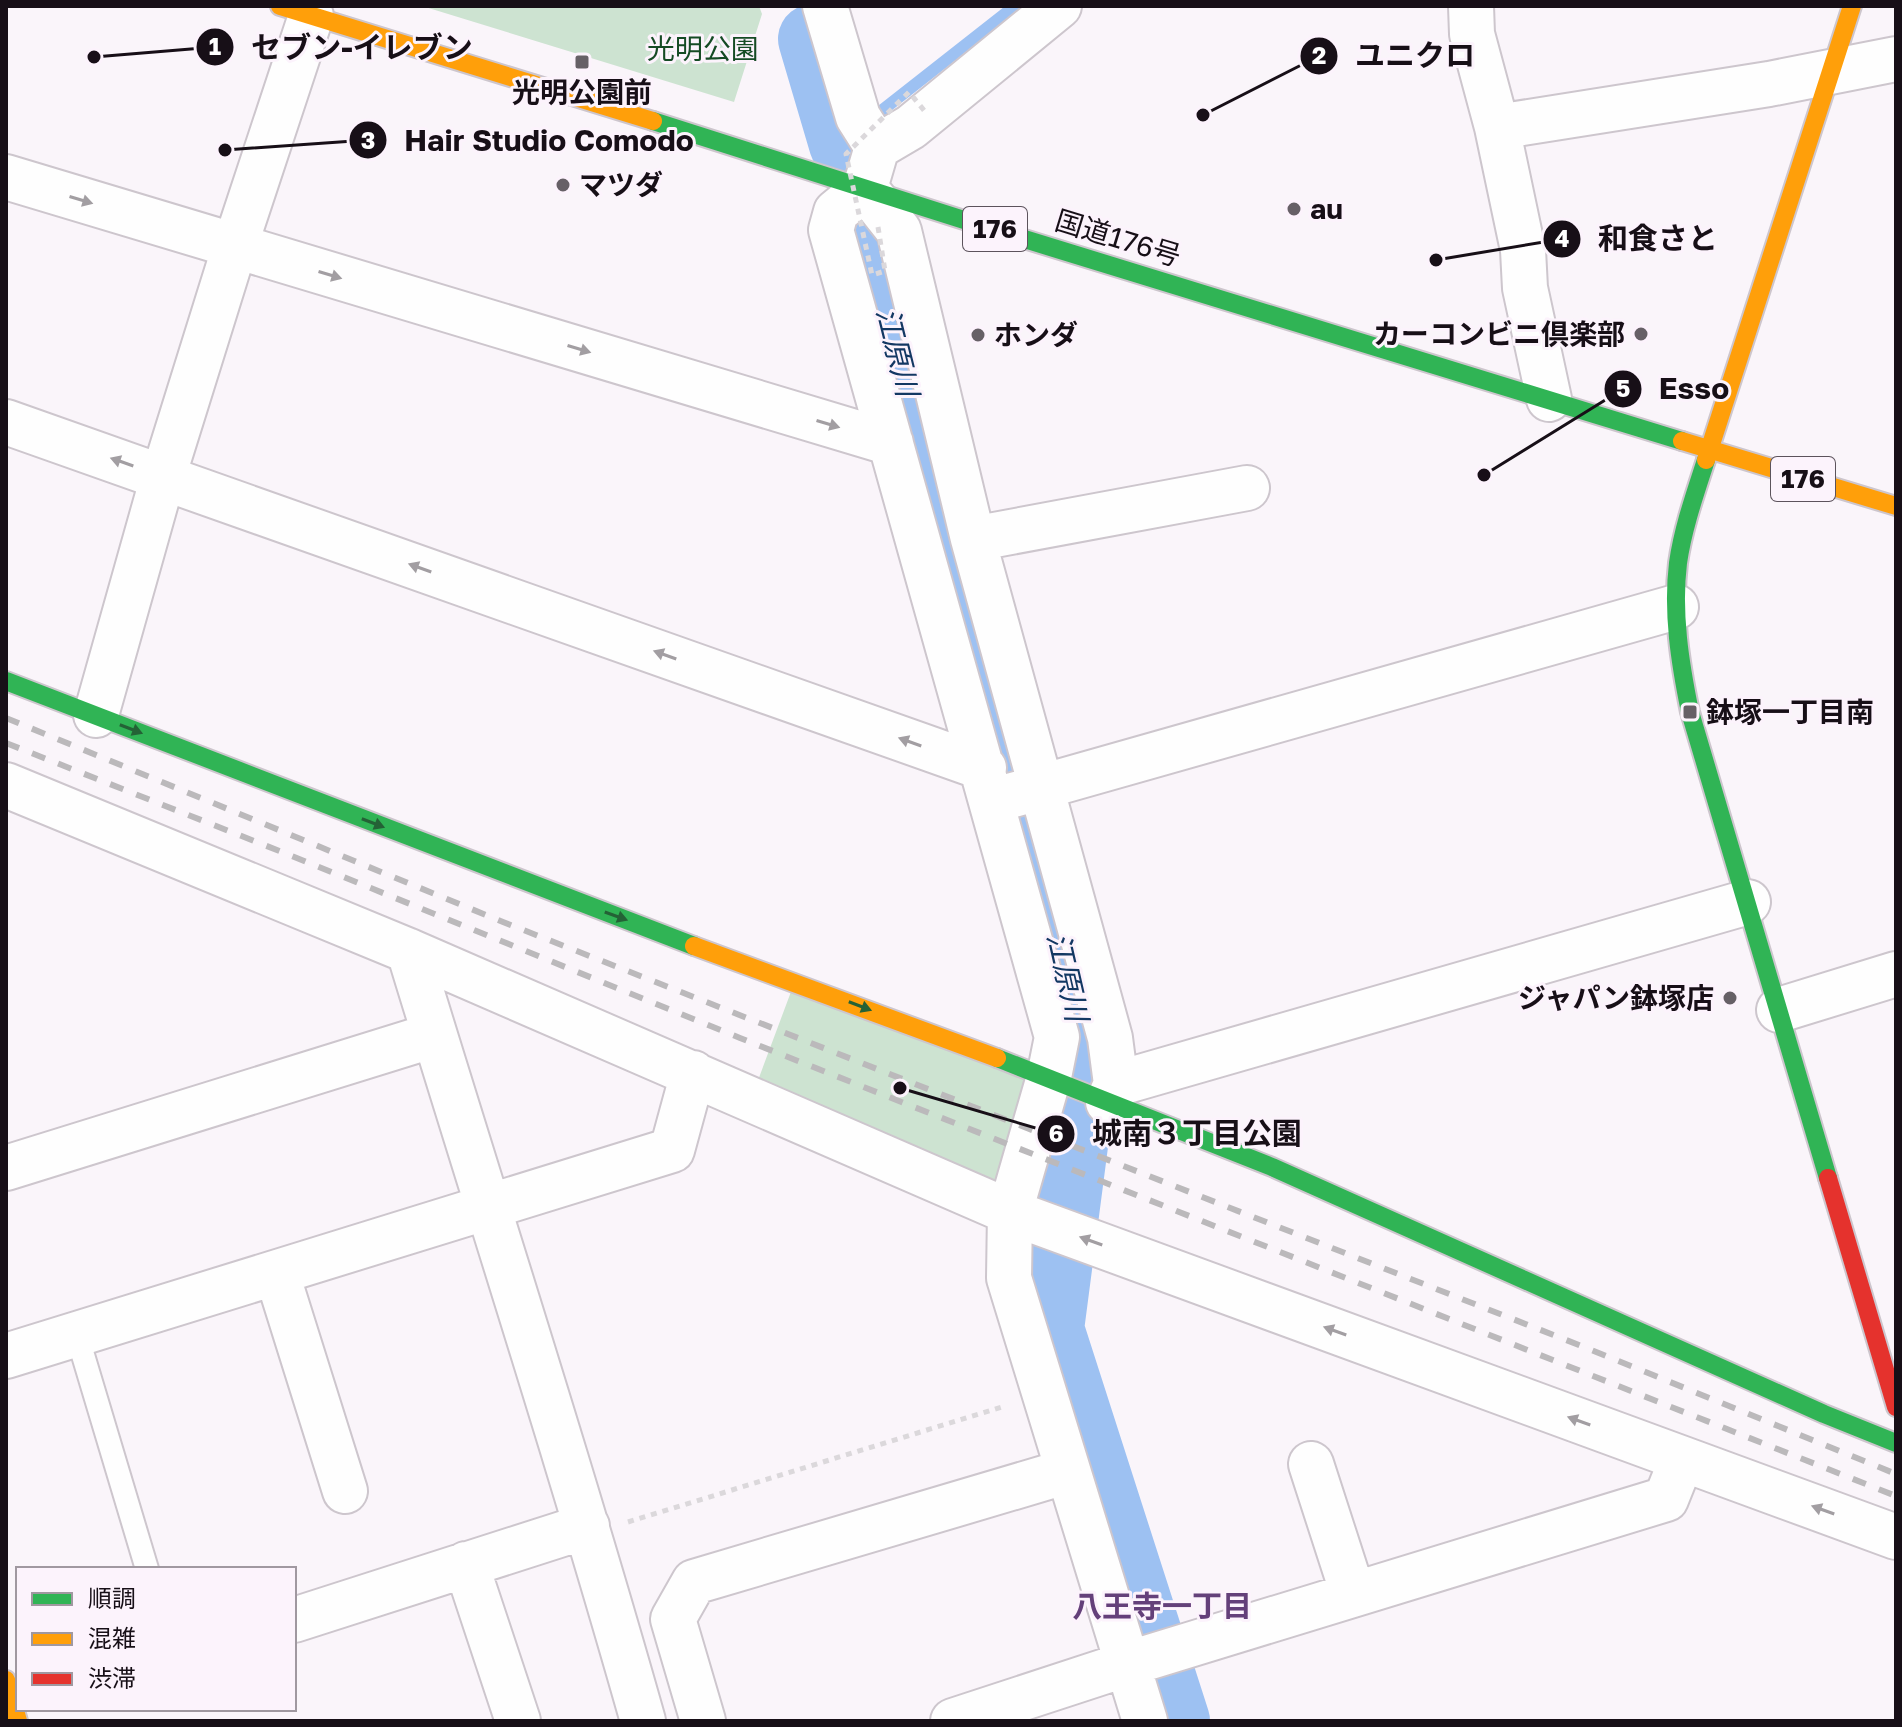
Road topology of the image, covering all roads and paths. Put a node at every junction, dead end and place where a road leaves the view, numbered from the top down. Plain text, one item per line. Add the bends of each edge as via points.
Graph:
1 (825, 6) edge
2 (1059, 6) edge
3 (1471, 6) edge
4 (1852, 6) edge
5 (295, 11) edge
6 (1896, 59) edge
7 (1831, 72) junction
8 (927, 114) junction
9 (1497, 127) junction
10 (877, 147) junction
11 (6, 177) edge
12 (871, 208) junction
13 (235, 246) junction
14 (1549, 399) junction
15 (6, 422) edge
16 (891, 443) junction
17 (1710, 450) junction
18 (163, 477) junction
19 (1247, 488) dead end
20 (1896, 506) edge
21 (973, 539) junction
22 (1676, 607) junction
23 (6, 681) edge
24 (96, 715) junction
25 (988, 784) junction
26 (6, 785) edge
27 (1042, 789) junction
28 (1748, 902) junction
29 (409, 951) junction
30 (1896, 974) edge
31 (1779, 1010) junction
32 (434, 1035) junction
33 (693, 1073) junction
34 (1049, 1077) junction
35 (1112, 1093) junction
36 (6, 1168) edge
37 (487, 1209) junction
38 (1010, 1212) junction
39 (277, 1274) junction
40 (77, 1335) junction
41 (6, 1356) edge
42 (1044, 1394) junction
43 (1896, 1407) edge
44 (1896, 1443) edge
45 (1682, 1459) junction
46 (1311, 1464) dead end
47 (329, 1470) dead end
48 (1068, 1471) junction
49 (589, 1530) junction
50 (1896, 1537) edge
51 (466, 1564) junction
52 (146, 1567) edge
53 (1353, 1594) junction
54 (296, 1619) edge
55 (1127, 1664) junction
56 (518, 1721) edge
57 (643, 1721) edge
58 (703, 1721) edge
59 (953, 1721) edge
60 (1145, 1721) edge

1 - 10 street via 858,117
2 - 8 street
3 - 9 street via 1472,34
4 - 7 main road
5 - 12 main road, 国道176号 / 176
5 - 13 street
6 - 7 street
7 - 9 street
7 - 17 main road
8 - 10 street
8 - 12 path, bridge via 909,92 846,154 872,275 885,271
9 - 14 street
10 - 12 street
11 -> 13 street
12 - 14 main road, 国道176号 / 176
12 - 16 street via 836,212 831,230
12 - 21 street via 899,231
13 -> 16 street
13 - 18 street
14 - 17 main road, 国道176号 / 176
18 -> 15 street
16 - 25 street
17 - 20 main road, 国道176号 / 176
17 - 22 main road via 1678,565
18 - 24 street
25 -> 18 street
19 - 21 street
21 - 27 street
22 - 27 street
22 - 28 main road via 1690,712
23 - 24 main road
24 -> 34 main road via 544,890
25 - 27 street
25 - 34 street via 1057,1037
26 - 29 street
27 - 35 street via 1110,1038
28 - 31 main road
28 - 35 street
29 - 32 street
29 - 33 street
30 - 31 street
31 - 43 main road
32 - 36 street
32 - 37 street
33 - 37 street via 672,1150
33 - 38 street
34 - 35 main road
34 - 38 street
35 - 44 main road
37 - 39 street
37 - 49 street
38 - 42 street via 1009,1278
45 -> 38 street
39 - 40 street
39 - 47 street
40 - 41 street
40 - 52 lane
42 - 48 street
42 - 49 path
50 -> 45 street
45 - 53 street via 1666,1499
46 - 53 street
48 - 55 street
48 - 58 street via 694,1582 673,1619
49 - 51 street
49 - 57 street
51 - 54 street
51 - 56 street
53 - 55 street
55 - 59 street
55 - 60 street

